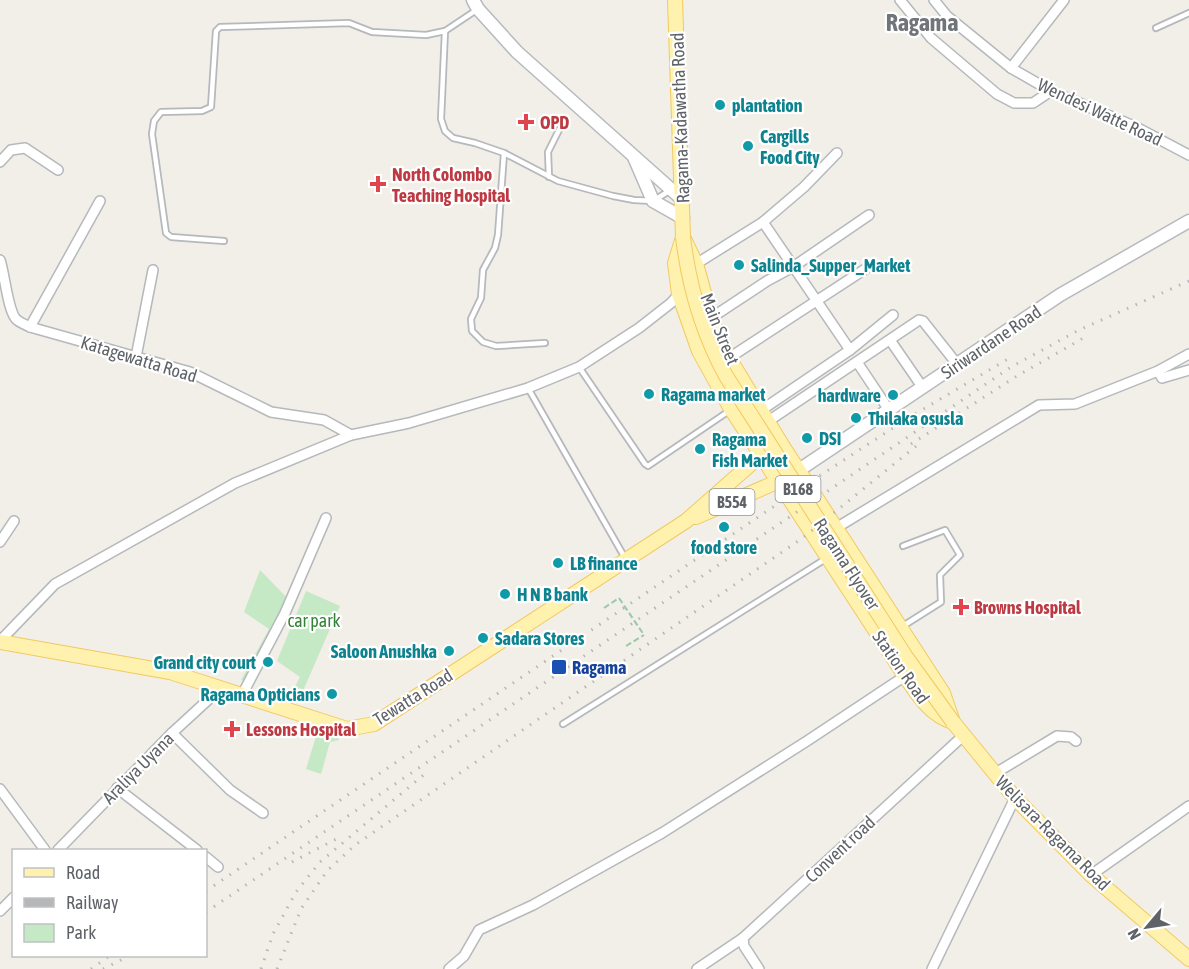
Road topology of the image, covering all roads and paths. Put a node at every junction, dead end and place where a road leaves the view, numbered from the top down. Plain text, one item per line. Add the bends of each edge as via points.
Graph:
1 (675, 0) edge
2 (900, 0) edge
3 (934, 0) edge
4 (1064, 0) edge
5 (475, 4) edge
6 (1189, 12) edge
7 (1156, 28) dead end
8 (445, 32) junction
9 (1011, 68) junction
10 (1051, 91) junction
11 (559, 130) dead end
12 (504, 153) junction
13 (632, 153) junction
14 (837, 153) dead end
15 (1189, 155) edge
16 (0, 162) edge
17 (58, 170) dead end
18 (549, 177) junction
19 (672, 190) junction
20 (683, 200) junction
21 (100, 201) dead end
22 (653, 201) junction
23 (869, 215) dead end
24 (682, 218) junction
25 (1189, 221) edge
26 (764, 222) junction
27 (683, 237) junction
28 (224, 241) dead end
29 (0, 260) edge
30 (696, 264) junction
31 (873, 264) dead end
32 (794, 267) junction
33 (153, 270) dead end
34 (679, 294) junction
35 (816, 301) junction
36 (893, 315) dead end
37 (711, 318) junction
38 (30, 327) junction
39 (890, 340) junction
40 (545, 343) dead end
41 (850, 350) junction
42 (1189, 354) edge
43 (136, 357) junction
44 (729, 358) junction
45 (857, 362) junction
46 (957, 364) junction
47 (579, 366) junction
48 (1189, 370) edge
49 (1158, 371) junction
50 (528, 388) junction
51 (923, 388) junction
52 (731, 409) junction
53 (889, 410) junction
54 (764, 416) junction
55 (351, 435) junction
56 (780, 442) junction
57 (761, 455) junction
58 (799, 470) junction
59 (779, 483) junction
60 (326, 518) dead end
61 (14, 521) dead end
62 (686, 521) junction
63 (836, 528) junction
64 (0, 542) edge
65 (903, 546) dead end
66 (827, 558) junction
67 (626, 560) junction
68 (604, 608) dead end
69 (900, 627) junction
70 (0, 642) edge
71 (626, 646) dead end
72 (904, 676) junction
73 (221, 688) junction
74 (242, 695) junction
75 (953, 722) junction
76 (562, 724) dead end
77 (172, 733) junction
78 (964, 735) junction
79 (1076, 741) dead end
80 (994, 774) junction
81 (117, 788) junction
82 (0, 789) edge
83 (1015, 798) junction
84 (1189, 806) edge
85 (263, 813) dead end
86 (44, 849) edge
87 (59, 849) edge
88 (196, 849) edge
89 (207, 858) edge
90 (218, 867) dead end
91 (1091, 874) junction
92 (12, 899) edge
93 (0, 911) edge
94 (743, 938) junction
95 (1189, 959) edge
96 (449, 969) edge
97 (697, 969) edge
98 (759, 969) edge
99 (932, 969) edge

1 - 20 main road, Ragama-Kadawatha Road / B168
2 - 10 street via 932,38 997,94 1014,103 1033,103
3 - 9 street, Wendesi Watte Road via 947,16
4 - 9 street
5 - 8 lane
5 - 13 street via 517,52
6 - 7 lane
8 - 12 lane via 441,119 446,131 453,138
8 - 28 lane via 372,32 349,23 220,27 216,31 211,107 202,111 161,112 154,121 152,134 166,233 171,237
9 - 10 street, Wendesi Watte Road
10 - 15 street, Wendesi Watte Road via 1136,127
11 - 18 lane via 548,152
12 - 18 lane
12 - 40 lane via 498,235 483,270 481,298 471,319 472,331 483,342 496,346
13 - 19 street
13 - 22 street
14 - 26 street
16 - 17 street via 10,150 25,148
18 - 22 lane via 613,196
19 - 20 street
19 - 22 lane
20 - 24 main road, Ragama-Kadawatha Road / B168
21 - 38 street
22 - 24 street
23 - 32 street
24 - 27 main road, Ragama-Kadawatha Road / B168
25 - 46 street, Siriwardane Road via 1060,296
26 - 30 street
26 - 32 street
27 - 30 main road, Main Street / B168
27 - 34 main road, B168 via 675,263
27 - 75 main road, Ragama Flyover / B168, bridge via 696,304 726,376 898,645
29 - 38 street, Katagewatta Road via 9,306 16,319
30 - 37 main road, Main Street / B168
31 - 35 street
32 - 35 street
32 - 37 street
33 - 43 street
34 - 47 street via 639,328
34 - 52 main road, B168 via 699,351
35 - 41 street
35 - 44 street
36 - 41 street
37 - 44 main road, Main Street / B168
38 - 43 street, Katagewatta Road
39 - 45 street
39 - 46 street via 923,321
39 - 51 street
41 - 54 street
42 - 49 street
43 - 55 street, Katagewatta Road via 189,372 271,412 324,420
44 - 54 main road, Main Street / B168
45 - 53 street
45 - 54 street
46 - 51 street, Siriwardane Road
47 - 50 street
47 - 52 lane via 648,466
48 - 49 street via 1162,378
49 - 63 street via 1075,404 1039,405
50 - 55 street via 409,423
50 - 67 lane
51 - 53 street, Siriwardane Road
52 - 57 main road, B168
53 - 58 street, Siriwardane Road
54 - 56 main road, Main Street / B168
55 - 70 street via 235,483 55,584
56 - 57 main road, Tewatta Road
56 - 58 main road, Main Street / B168
57 - 59 main road, B168
57 - 62 main road, Tewatta Road / B554
58 - 59 main road, Tewatta Road
58 - 63 main road, Main Street / B168
59 - 62 main road, Tewatta Road / B554
59 - 66 main road, Station Road / B168
60 - 74 street via 285,614
61 - 64 street
62 - 67 main road, Tewatta Road / B554
63 - 69 main road, Main Street / B168
65 - 69 lane via 945,530 960,555 940,575 941,602
66 - 72 main road, Station Road / B168
66 - 76 lane
67 - 74 main road, Tewatta Road / B554 via 374,724 347,729
68 - 71 path, bridge via 619,598 644,635
69 - 75 main road, Main Street / B168 via 943,693
70 - 73 main road, Tewatta Road / B554 via 170,672
72 - 75 main road, Station Road / B168 via 924,704
72 - 96 street via 662,833 533,905 479,930 464,956
73 - 74 main road, Tewatta Road / B554
73 - 77 street, Araliya Uyana
75 - 78 main road, Welisara-Ragama Road / B168
77 - 81 street, Araliya Uyana
77 - 85 street via 230,790
78 - 80 main road, Welisara-Ragama Road / B168
78 - 94 street, Convent road
79 - 80 street via 1057,736
80 - 83 main road, Welisara-Ragama Road / B168
81 - 87 street, Araliya Uyana
81 - 88 street
82 - 86 street
83 - 91 main road, Welisara-Ragama Road / B168
83 - 99 street
84 - 91 street
89 - 90 street
91 - 95 main road, Welisara-Ragama Road / B168
92 - 93 street
94 - 97 street, Convent road
94 - 98 street

